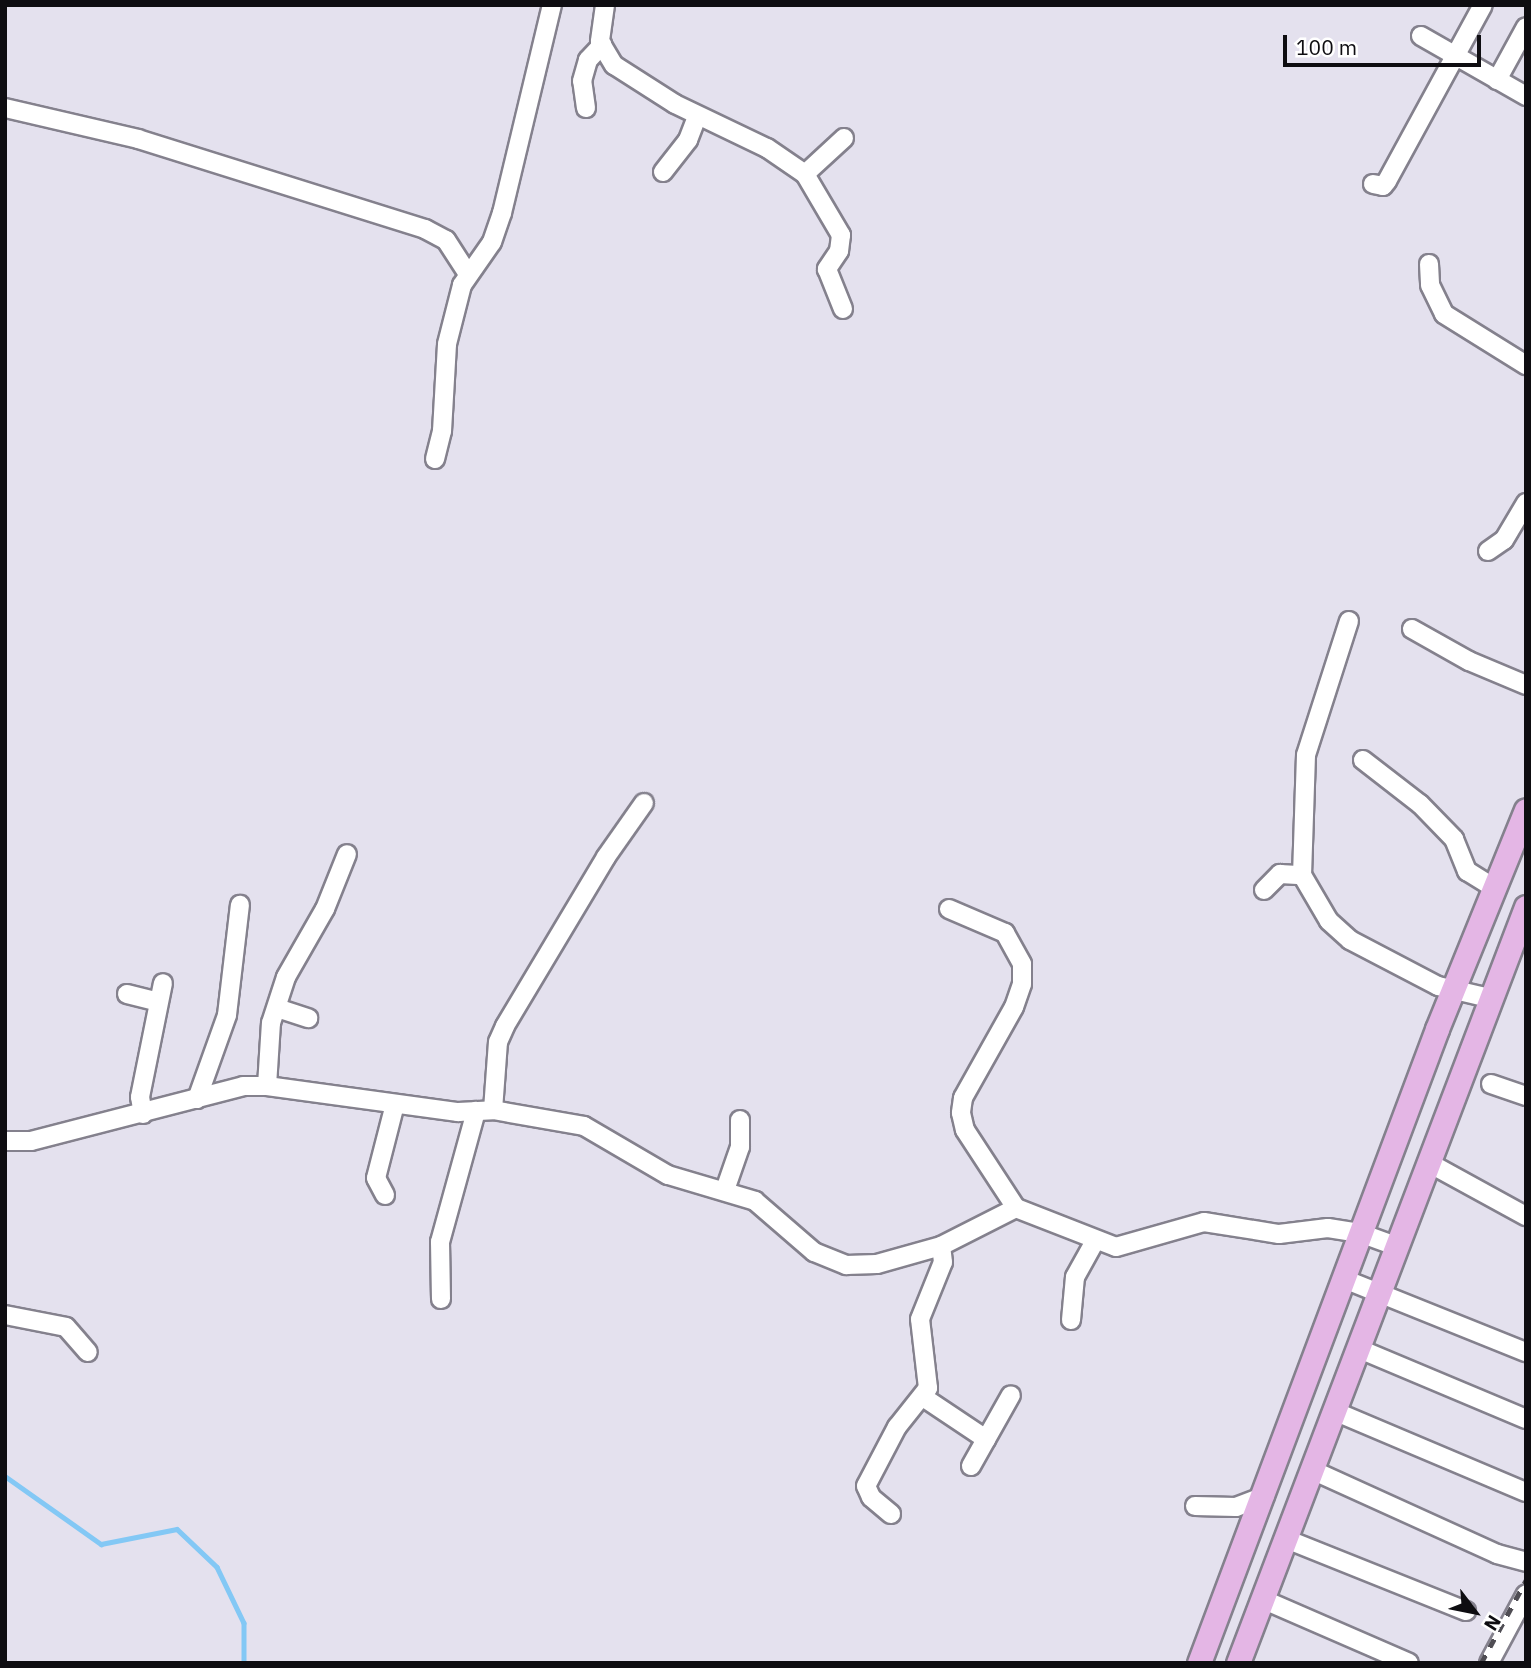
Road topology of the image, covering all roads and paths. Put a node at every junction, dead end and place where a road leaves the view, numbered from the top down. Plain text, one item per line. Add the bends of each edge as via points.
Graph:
1 (552, 5) edge
2 (605, 5) edge
3 (1483, 5) edge
4 (1526, 27) edge
5 (1421, 36) dead end
6 (602, 46) junction
7 (1456, 56) junction
8 (1497, 80) junction
9 (1526, 96) edge
10 (5, 108) edge
11 (586, 108) dead end
12 (697, 117) junction
13 (844, 138) dead end
14 (663, 172) dead end
15 (805, 174) junction
16 (1373, 184) dead end
17 (1429, 264) dead end
18 (468, 274) junction
19 (843, 309) dead end
20 (1526, 365) edge
21 (435, 459) dead end
22 (1526, 503) edge
23 (1489, 551) dead end
24 (1349, 621) dead end
25 (1412, 629) dead end
26 (1526, 685) edge
27 (1363, 760) dead end
28 (644, 803) dead end
29 (1526, 810) edge
30 (346, 855) dead end
31 (1302, 875) junction
32 (1494, 888) junction
33 (1264, 890) dead end
34 (240, 905) dead end
35 (1526, 907) edge
36 (949, 909) dead end
37 (163, 983) dead end
38 (1453, 989) junction
39 (127, 993) dead end
40 (1489, 998) junction
41 (158, 1002) junction
42 (277, 1008) junction
43 (308, 1018) dead end
44 (1491, 1084) dead end
45 (267, 1086) junction
46 (1526, 1096) edge
47 (197, 1099) junction
48 (395, 1104) junction
49 (485, 1111) junction
50 (143, 1114) junction
51 (740, 1120) dead end
52 (5, 1141) edge
53 (1429, 1163) junction
54 (724, 1190) junction
55 (385, 1195) dead end
56 (1016, 1208) junction
57 (1526, 1216) edge
58 (1360, 1233) junction
59 (1095, 1241) junction
60 (942, 1246) junction
61 (1396, 1246) junction
62 (1344, 1279) junction
63 (1380, 1292) junction
64 (441, 1299) dead end
65 (5, 1315) edge
66 (1071, 1320) dead end
67 (1357, 1348) junction
68 (88, 1352) dead end
69 (1526, 1352) edge
70 (1011, 1395) dead end
71 (923, 1397) junction
72 (1334, 1411) junction
73 (1526, 1419) edge
74 (986, 1439) junction
75 (971, 1466) dead end
76 (1312, 1469) junction
77 (1526, 1492) edge
78 (1265, 1496) junction
79 (1195, 1506) dead end
80 (891, 1514) dead end
81 (1286, 1539) junction
82 (1526, 1562) edge
83 (1526, 1594) edge
84 (1262, 1599) junction
85 (1466, 1611) dead end
86 (1199, 1663) edge
87 (1238, 1663) edge
88 (1409, 1663) edge
89 (1489, 1663) edge

1 - 18 street via 502,213 492,242
2 - 6 street
3 - 7 street
4 - 8 street
5 - 7 street
6 - 11 street via 588,60 582,81
6 - 12 street via 614,65
7 - 8 street
7 - 16 street via 1387,181 1383,186
8 - 9 street
10 - 18 street via 138,139 425,229 446,240
12 - 14 street via 688,140
12 - 15 street via 767,148
13 - 15 street
15 - 19 street via 842,235 839,251 827,269
17 - 20 street via 1430,285 1444,314
18 - 21 street via 447,344 442,431
22 - 23 street via 1504,540
24 - 31 street via 1306,755
25 - 26 street via 1469,661
27 - 32 street via 1420,804 1454,839 1467,871
28 - 49 street via 606,857 501,1034
29 - 32 main road
30 - 42 street via 325,909 291,965
31 - 33 street via 1280,874
31 - 38 street via 1329,921 1344,935 1430,983
32 - 38 main road
34 - 47 street via 228,1016
35 - 40 main road
36 - 56 street via 1005,933 1022,964 1023,984 1014,1007 963,1097 961,1113 965,1130
37 - 41 street
38 - 40 street
38 - 58 main road
39 - 41 street
40 - 53 main road
41 - 50 street via 140,1097
42 - 43 street
42 - 45 street via 267,1051
44 - 46 street
45 - 47 street via 243,1086
45 - 48 street
47 - 50 street
48 - 49 street
48 - 55 street via 376,1178
49 - 54 street via 584,1126 668,1175
49 - 64 street via 440,1242
50 - 52 street via 31,1141
51 - 54 street via 740,1147
53 - 57 street
53 - 61 main road
54 - 60 street via 755,1201 814,1252 846,1265 877,1264
56 - 59 street
56 - 60 street
58 - 59 street via 1328,1228 1279,1234 1204,1222 1116,1247
58 - 61 street
58 - 62 main road
59 - 66 street via 1075,1277
60 - 71 street via 943,1262 920,1319 928,1378
61 - 63 main road
62 - 63 street
62 - 78 main road
63 - 67 main road
63 - 69 street
65 - 68 street via 66,1327
67 - 72 main road
67 - 73 street
70 - 74 street
71 - 74 street
71 - 80 street via 897,1427 866,1486 871,1497
72 - 76 main road
72 - 77 street
74 - 75 street
76 - 81 main road
76 - 82 street via 1497,1554
78 - 79 street via 1236,1507
78 - 86 main road
81 - 84 main road
81 - 85 street
83 - 89 street
84 - 87 main road
84 - 88 street

